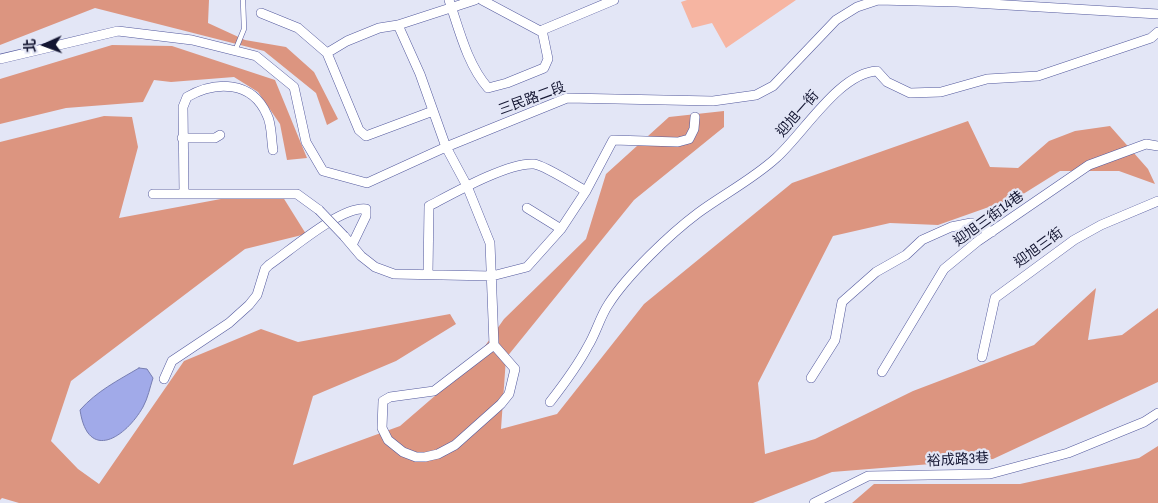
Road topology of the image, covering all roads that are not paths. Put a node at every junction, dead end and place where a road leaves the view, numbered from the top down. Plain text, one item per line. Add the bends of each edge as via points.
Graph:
1 (243, 0) edge
2 (476, 0) edge
3 (482, 0) edge
4 (614, 0) edge
5 (597, 3) edge
6 (450, 4) edge
7 (261, 13) dead end
8 (1158, 14) edge
9 (398, 25) junction
10 (542, 30) junction
11 (1158, 32) edge
12 (235, 51) junction
13 (327, 53) junction
14 (0, 59) edge
15 (433, 112) junction
16 (695, 117) dead end
17 (220, 135) dead end
18 (182, 138) junction
19 (1158, 146) edge
20 (446, 147) junction
21 (273, 150) dead end
22 (467, 186) junction
23 (586, 190) junction
24 (153, 194) dead end
25 (184, 194) junction
26 (1158, 201) edge
27 (527, 208) dead end
28 (561, 229) junction
29 (992, 232) junction
30 (352, 245) junction
31 (428, 274) junction
32 (492, 276) junction
33 (494, 345) junction
34 (982, 357) dead end
35 (882, 372) dead end
36 (812, 378) dead end
37 (164, 379) dead end
38 (550, 402) dead end
39 (1158, 413) edge
40 (814, 503) edge

1 - 12 lane via 244,29
2 - 6 street
3 - 10 street
4 - 5 street
5 - 10 street
6 - 9 street
6 - 10 street via 459,32 481,80 488,88 544,68 548,59
7 - 13 street via 298,28
8 - 20 street, 三民路二段 via 878,0 857,7 836,20 773,86 756,95 713,101 567,98
9 - 13 street via 379,28
9 - 15 street
11 - 38 street, 迎旭一街 via 1151,38 1038,76 987,79 941,92 910,93 887,82 877,72 865,72 854,78 836,90 775,160 697,214 651,253 608,305 570,378
12 - 14 street, 三民路二段 via 192,40 118,31
12 - 20 street, 三民路二段 via 256,56 294,87 306,142 323,172 367,183
13 - 15 street via 359,130 366,136
15 - 20 street
16 - 23 street via 689,139 678,142 613,140
17 - 18 street via 215,138
18 - 21 street via 183,107 187,97 203,88 227,86 244,90 258,99 268,116
18 - 25 street
19 - 29 street, 迎旭三街14巷 via 1146,144 1089,165
20 - 22 street
22 - 23 street via 518,166 535,164
22 - 31 street via 429,206
22 - 32 street via 490,243
23 - 28 street
24 - 25 street
25 - 30 street, bridge via 297,194 319,210
26 - 34 street, 迎旭三街 via 1074,240 995,298
27 - 28 street
28 - 32 street via 527,267
29 - 35 street, 迎旭三街14巷 via 944,269
29 - 36 street via 971,223 951,226 922,240 876,272 842,302 835,340
30 - 31 street via 375,267 387,272
30 - 37 street via 366,216 366,209 338,215 269,265 257,295 249,305 172,361
31 - 32 street
32 - 33 street
33 - 33 street via 515,369 509,394 501,404 438,454 416,457 388,440 382,428 383,401 390,397 434,392
39 - 40 street, 裕成路3巷 via 1144,422 1068,452 990,474 868,476

